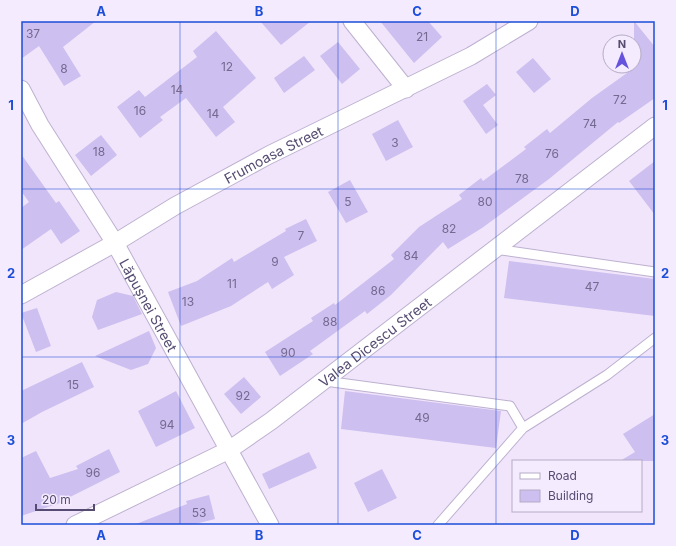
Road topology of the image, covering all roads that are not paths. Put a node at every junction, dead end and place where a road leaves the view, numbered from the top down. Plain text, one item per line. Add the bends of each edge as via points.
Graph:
1 (352, 21) edge
2 (529, 21) edge
3 (21, 89) edge
4 (406, 89) junction
5 (655, 126) edge
6 (115, 243) junction
7 (494, 249) junction
8 (655, 272) edge
9 (21, 295) edge
10 (655, 338) edge
11 (324, 381) junction
12 (523, 428) junction
13 (229, 450) junction
14 (75, 525) edge
15 (270, 525) edge
16 (438, 525) edge

1 - 4 street
2 - 4 street, Frumoasa Street via 471,56
3 - 6 street, Lăpușnei Street via 40,125
4 - 6 street, Frumoasa Street via 269,154 175,206
5 - 7 street, Valea Dicescu Street
6 - 9 street, Frumoasa Street
6 - 13 street, Lăpușnei Street
7 - 8 lane
7 - 11 street, Valea Dicescu Street
10 - 12 lane via 606,375
11 - 12 lane via 510,406
11 - 13 street, Valea Dicescu Street
12 - 16 lane
13 - 14 street, Valea Dicescu Street
13 - 15 street, Lăpușnei Street

